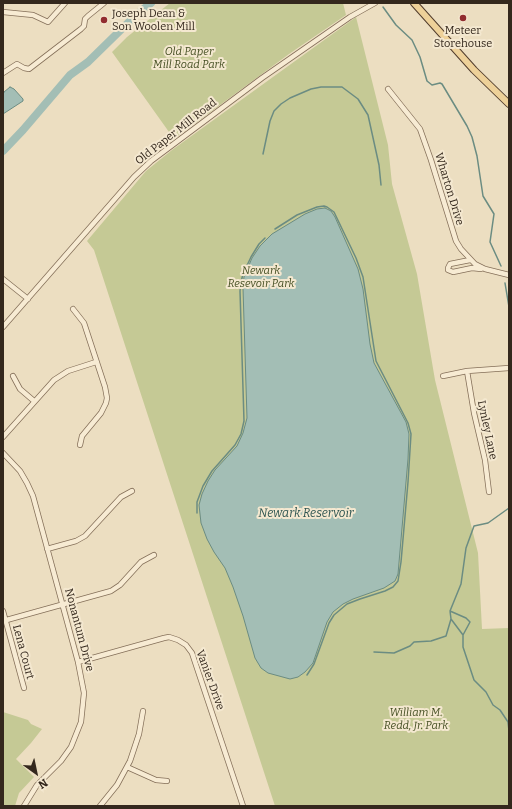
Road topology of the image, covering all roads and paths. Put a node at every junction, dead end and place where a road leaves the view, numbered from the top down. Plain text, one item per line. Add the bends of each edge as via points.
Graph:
1 (65, 3) edge
2 (104, 3) edge
3 (373, 3) edge
4 (414, 3) edge
5 (3, 12) edge
6 (3, 74) edge
7 (388, 88) dead end
8 (509, 104) edge
9 (470, 260) junction
10 (485, 270) junction
11 (509, 275) edge
12 (3, 279) edge
13 (28, 299) junction
14 (74, 309) dead end
15 (3, 327) edge
16 (96, 362) junction
17 (509, 368) edge
18 (467, 371) junction
19 (13, 376) dead end
20 (443, 376) dead end
21 (34, 401) junction
22 (3, 436) edge
23 (80, 445) dead end
24 (3, 453) edge
25 (132, 491) dead end
26 (489, 492) dead end
27 (47, 549) junction
28 (154, 556) dead end
29 (63, 605) junction
30 (3, 611) edge
31 (4, 621) edge
32 (78, 662) junction
33 (24, 688) dead end
34 (143, 711) dead end
35 (127, 767) junction
36 (167, 780) dead end
37 (24, 806) edge
38 (100, 806) edge
39 (243, 806) edge

1 - 5 street via 48,22 33,15
2 - 6 street via 88,16 81,29 29,69 17,64
3 - 13 street, Old Paper Mill Road via 262,78 151,161 134,177
4 - 8 main road via 470,66
7 - 9 street, Wharton Drive via 420,129 456,242
9 - 10 street, Wharton Drive
9 - 10 street via 450,264 448,270
10 - 11 street, Wharton Drive
12 - 13 street
13 - 15 street, Old Paper Mill Road
14 - 16 street via 84,323
16 - 21 street via 61,375
16 - 23 street via 106,392 106,403 82,436
17 - 18 street
18 - 20 street
18 - 26 street, Lynley Lane
19 - 21 street via 20,389
21 - 22 street
24 - 27 street, Nonantum Drive via 20,471 33,496
25 - 27 street via 121,497 85,536
27 - 29 street, Nonantum Drive
28 - 29 street via 141,562 111,591
29 - 31 street
29 - 32 street, Nonantum Drive
30 - 31 street, Lena Court
31 - 33 street, Lena Court
32 - 37 street, Nonantum Drive via 84,693 78,731 66,754 37,785
32 - 39 street, Vanier Drive via 169,637 186,645 192,653
34 - 35 street via 139,734
35 - 36 street via 156,780
35 - 38 street via 117,785

